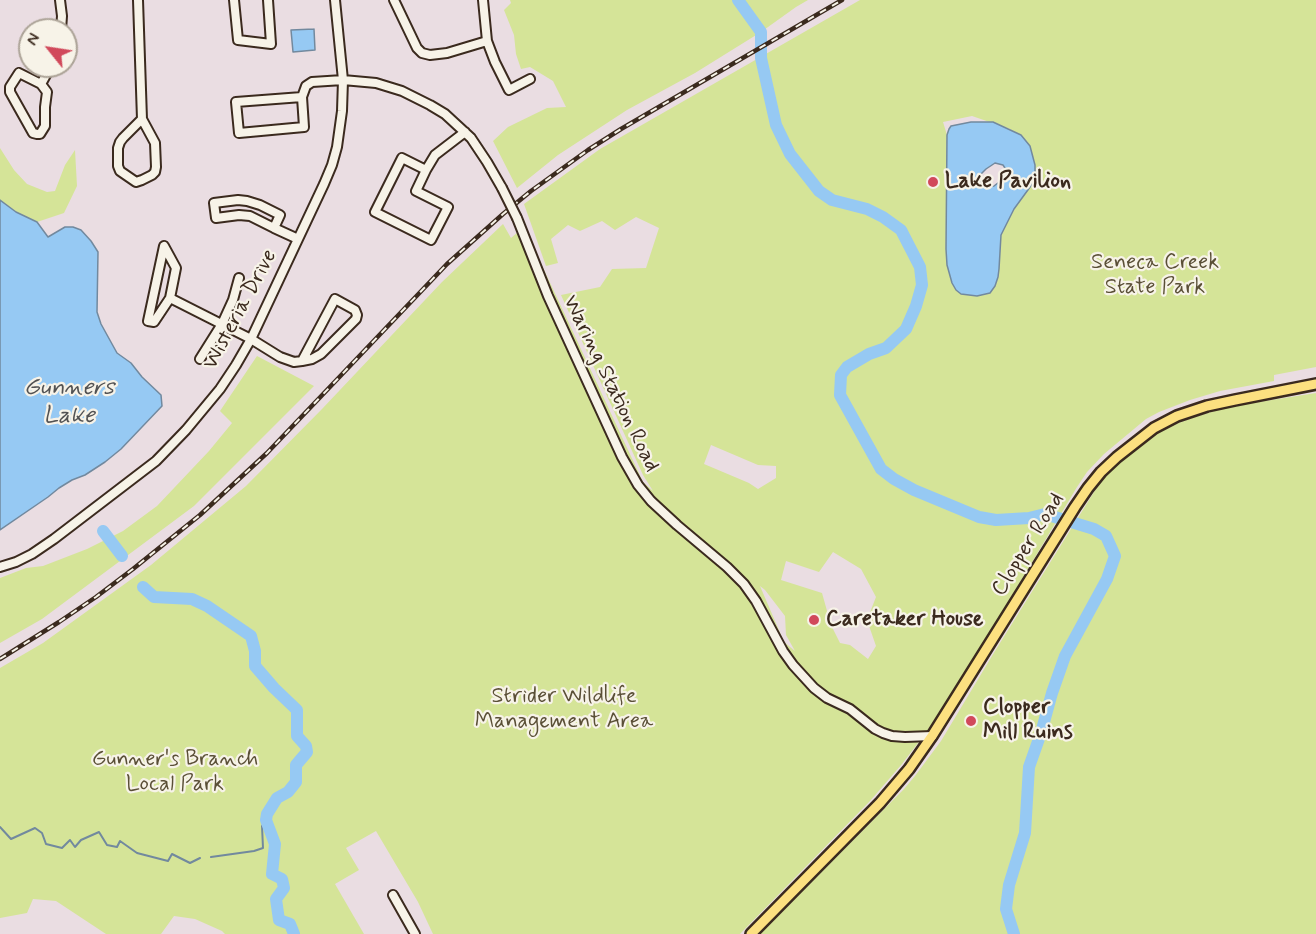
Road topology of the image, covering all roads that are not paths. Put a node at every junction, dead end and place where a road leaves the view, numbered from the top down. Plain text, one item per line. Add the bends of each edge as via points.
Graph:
1 (60, 0) edge
2 (138, 0) edge
3 (234, 0) edge
4 (268, 0) edge
5 (335, 0) edge
6 (394, 0) edge
7 (483, 0) edge
8 (62, 18) edge
9 (488, 41) junction
10 (44, 78) edge
11 (530, 79) dead end
12 (343, 80) junction
13 (41, 84) junction
14 (302, 97) junction
15 (142, 119) junction
16 (465, 132) junction
17 (426, 170) junction
18 (274, 228) junction
19 (298, 239) junction
20 (239, 278) dead end
21 (170, 298) junction
22 (222, 324) junction
23 (251, 339) junction
24 (200, 359) dead end
25 (302, 361) junction
26 (1316, 384) edge
27 (0, 567) edge
28 (932, 736) junction
29 (393, 895) dead end
30 (415, 934) edge
31 (751, 934) edge

1 - 8 street
2 - 15 street
3 - 4 street via 238,40 271,44
5 - 12 street
6 - 9 street via 422,53 447,53
7 - 9 street
9 - 11 street via 509,90
10 - 13 street
12 - 14 street, Waring Station Road via 312,82
12 - 16 street, Waring Station Road via 376,83 402,91 445,114
12 - 19 street, Wisteria Drive via 334,156
13 - 13 street via 18,73 10,87 15,102 37,134 45,126 47,92
14 - 14 street via 304,127 239,133 236,102
15 - 15 street via 118,148 120,171 136,182 152,175 156,167 155,142
16 - 17 street via 435,155
16 - 28 street, Waring Station Road, bridge via 480,150 517,218 622,457 644,493 744,584 783,651 813,688 883,733
17 - 17 street via 402,158 375,212 431,240 448,207 416,191
18 - 18 street via 250,216 216,218 214,203 238,200 260,205 280,215
18 - 19 street
19 - 23 street, Wisteria Drive
20 - 22 street
21 - 21 street via 154,322 148,321 164,246 176,268
21 - 22 street
22 - 23 street
22 - 24 street
23 - 25 street via 280,357
23 - 27 street, Wisteria Drive via 220,389 156,461 32,554
25 - 25 street via 335,299 355,310 356,320 321,354
26 - 28 main road, Clopper Road via 1207,406 1177,416 1116,457 1088,488
28 - 31 main road, Clopper Road via 880,803
29 - 30 street

